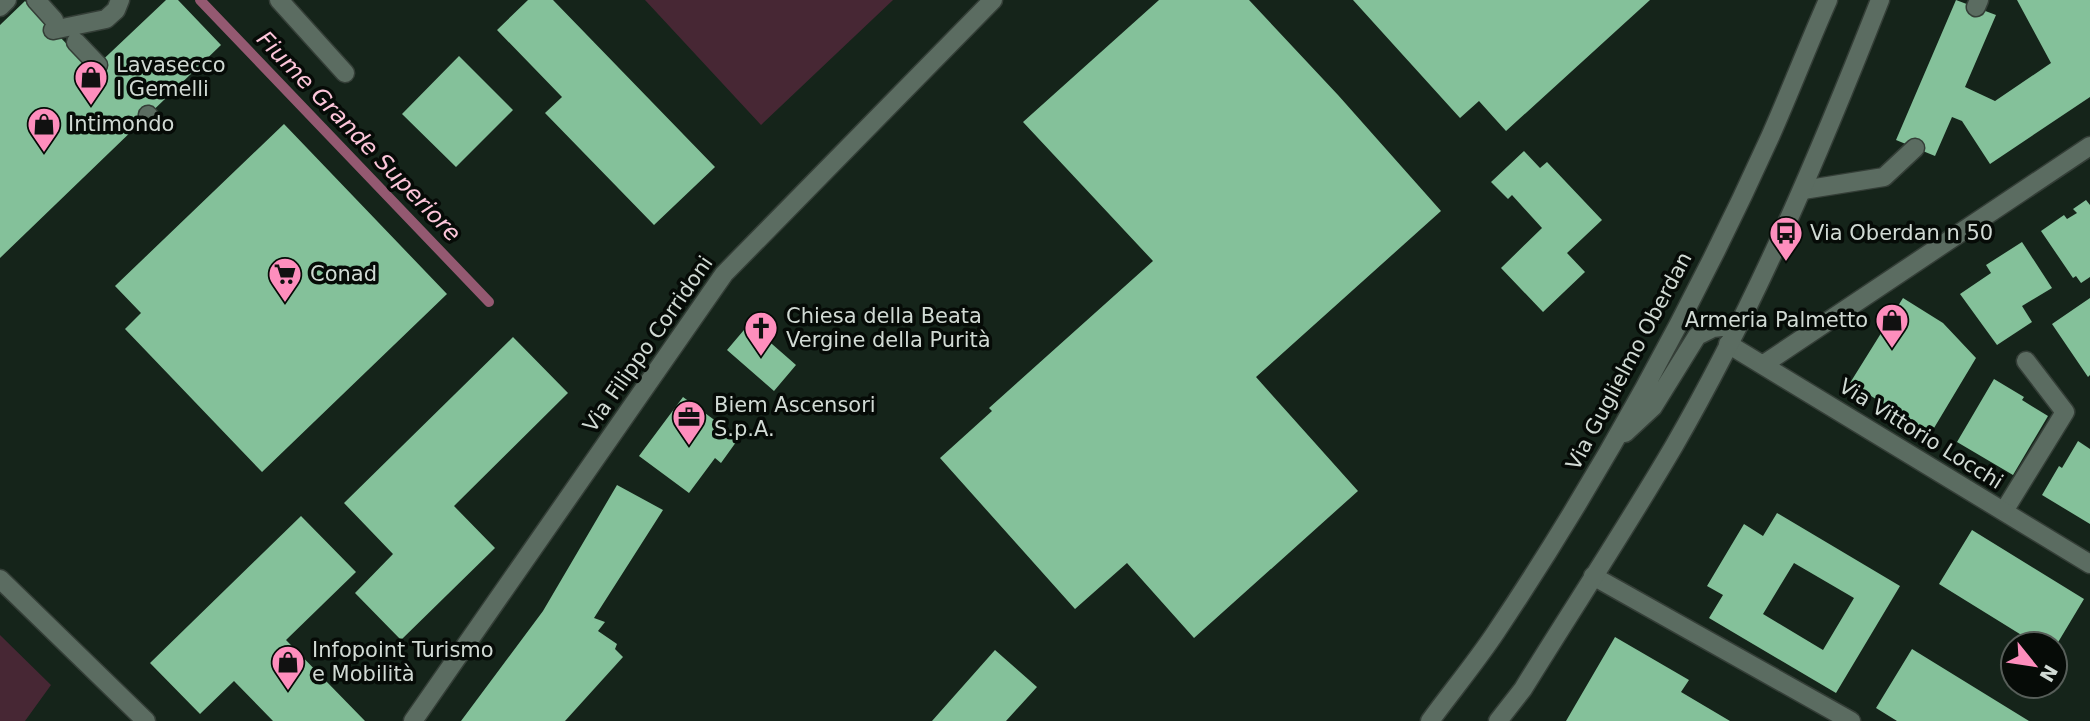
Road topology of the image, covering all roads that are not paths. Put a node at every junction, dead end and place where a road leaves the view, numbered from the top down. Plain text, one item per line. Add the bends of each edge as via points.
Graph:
1 (7, 0) edge
2 (36, 0) edge
3 (121, 0) edge
4 (279, 0) edge
5 (993, 0) edge
6 (1828, 0) edge
7 (1880, 0) edge
8 (0, 7) edge
9 (76, 42) dead end
10 (98, 65) dead end
11 (345, 73) dead end
12 (2090, 146) edge
13 (1915, 148) dead end
14 (1802, 190) junction
15 (1737, 325) junction
16 (1728, 344) junction
17 (2026, 361) dead end
18 (1764, 364) junction
19 (1614, 444) junction
20 (2004, 512) junction
21 (2090, 564) edge
22 (1593, 576) junction
23 (0, 579) edge
24 (146, 721) edge
25 (413, 721) edge
26 (1430, 721) edge
27 (1498, 721) edge
28 (1851, 721) edge

1 - 8 street
2 - 3 street via 54,25 106,19
4 - 11 street
5 - 25 street, Via Filippo Corridoni via 724,274
6 - 19 street, Via Guglielmo Oberdan via 1770,137
7 - 14 street
9 - 10 street
12 - 18 street
13 - 14 street via 1884,177
14 - 15 street
15 - 16 street
15 - 19 street via 1696,336 1653,407
16 - 18 street, Via Vittorio Locchi
16 - 22 street via 1674,446
17 - 20 street via 2065,412
18 - 20 street, Via Vittorio Locchi
19 - 26 street, Via Guglielmo Oberdan via 1494,635
20 - 21 street, Via Vittorio Locchi
22 - 27 street
22 - 28 street
23 - 24 street

